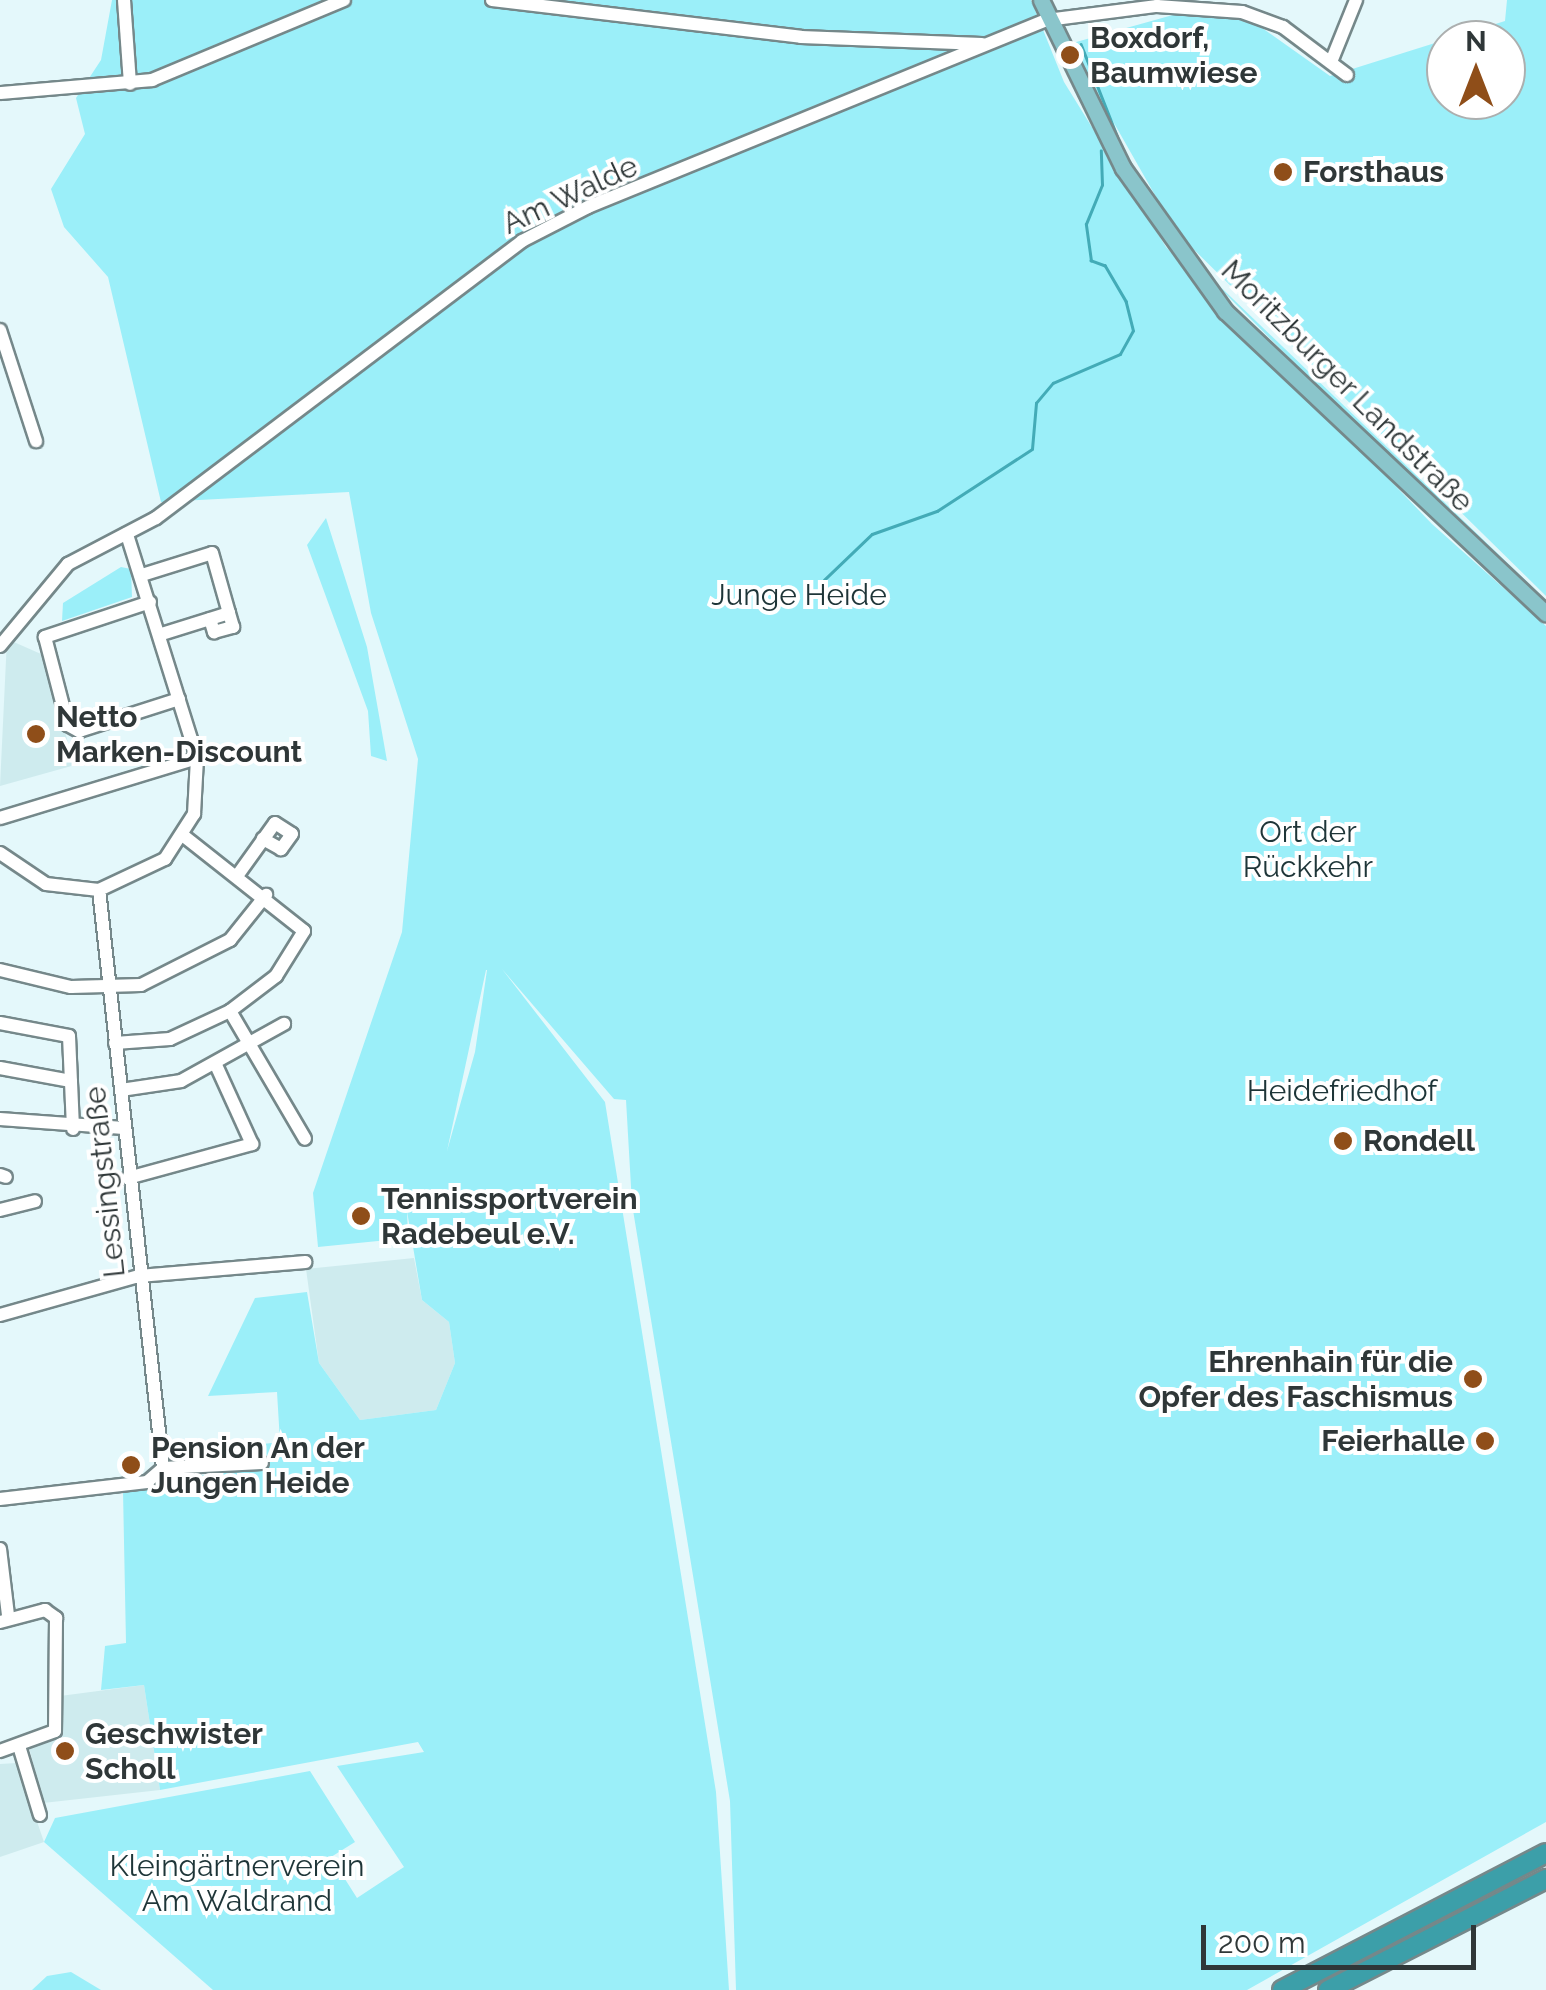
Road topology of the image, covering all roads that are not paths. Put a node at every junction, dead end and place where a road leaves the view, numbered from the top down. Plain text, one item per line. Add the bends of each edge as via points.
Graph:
1 (124, 0) edge
2 (344, 0) edge
3 (492, 0) edge
4 (1042, 0) edge
5 (1356, 0) edge
6 (1157, 3) edge
7 (1244, 6) edge
8 (1047, 20) junction
9 (984, 44) junction
10 (1331, 62) junction
11 (1348, 76) dead end
12 (130, 84) junction
13 (0, 93) edge
14 (0, 330) edge
15 (36, 440) dead end
16 (127, 534) junction
17 (142, 575) junction
18 (150, 602) junction
19 (1546, 614) edge
20 (159, 635) junction
21 (0, 646) edge
22 (180, 700) junction
23 (196, 758) junction
24 (0, 818) edge
25 (185, 837) junction
26 (264, 839) dead end
27 (0, 853) edge
28 (237, 876) junction
29 (99, 890) junction
30 (266, 895) junction
31 (0, 970) edge
32 (110, 988) junction
33 (230, 1011) junction
34 (0, 1022) edge
35 (284, 1024) dead end
36 (116, 1043) junction
37 (250, 1046) junction
38 (216, 1065) junction
39 (0, 1068) edge
40 (71, 1081) junction
41 (120, 1090) junction
42 (0, 1120) edge
43 (124, 1128) junction
44 (74, 1129) junction
45 (305, 1139) dead end
46 (128, 1178) junction
47 (35, 1202) dead end
48 (0, 1210) edge
49 (305, 1262) dead end
50 (139, 1276) junction
51 (0, 1315) edge
52 (262, 1463) dead end
53 (163, 1468) junction
54 (0, 1499) edge
55 (0, 1550) edge
56 (4, 1619) edge
57 (19, 1746) junction
58 (0, 1751) edge
59 (40, 1815) dead end
60 (1546, 1853) edge
61 (1546, 1879) edge
62 (1282, 1990) edge
63 (1328, 1990) edge

1 - 12 street
2 - 12 street
3 - 9 street via 818,38
4 - 8 main road, Moritzburger Landstraße
5 - 10 street
6 - 7 street, Am Walde
6 - 8 street, Am Walde
7 - 10 street, Am Walde
8 - 9 street, Am Walde
8 - 19 main road, Moritzburger Landstraße via 1123,168 1225,312
9 - 16 street, Am Walde via 522,240
10 - 11 street, Am Walde
12 - 13 street
14 - 15 street
16 - 17 street
16 - 21 street, Am Walde via 68,564
17 - 18 street
17 - 20 street via 212,554 229,613
18 - 20 street
18 - 22 street via 45,637 68,724 78,731
20 - 22 street
22 - 23 street
23 - 24 street
23 - 25 street
25 - 28 street
25 - 29 street via 142,875
26 - 28 street
27 - 29 street via 46,884
28 - 30 street
29 - 32 street, Lessingstraße
30 - 32 street via 230,940 141,985
30 - 33 street via 304,924 276,976
31 - 32 street
32 - 36 street, Lessingstraße
33 - 36 street via 170,1039
33 - 37 street
34 - 40 street via 69,1036
35 - 37 street
36 - 41 street, Lessingstraße
37 - 38 street
37 - 45 street
38 - 41 street via 180,1082
38 - 46 street via 252,1144
39 - 40 street
40 - 44 street
41 - 43 street, Lessingstraße
42 - 44 street
43 - 44 street
43 - 46 street, Lessingstraße
46 - 50 street, Lessingstraße
47 - 48 street
49 - 50 street
50 - 51 street
50 - 53 street, Lessingstraße
52 - 53 street
53 - 54 street via 148,1482
55 - 56 street
56 - 57 street via 45,1610 56,1618 55,1731
57 - 58 street
57 - 59 street
60 - 62 highway
61 - 63 highway

